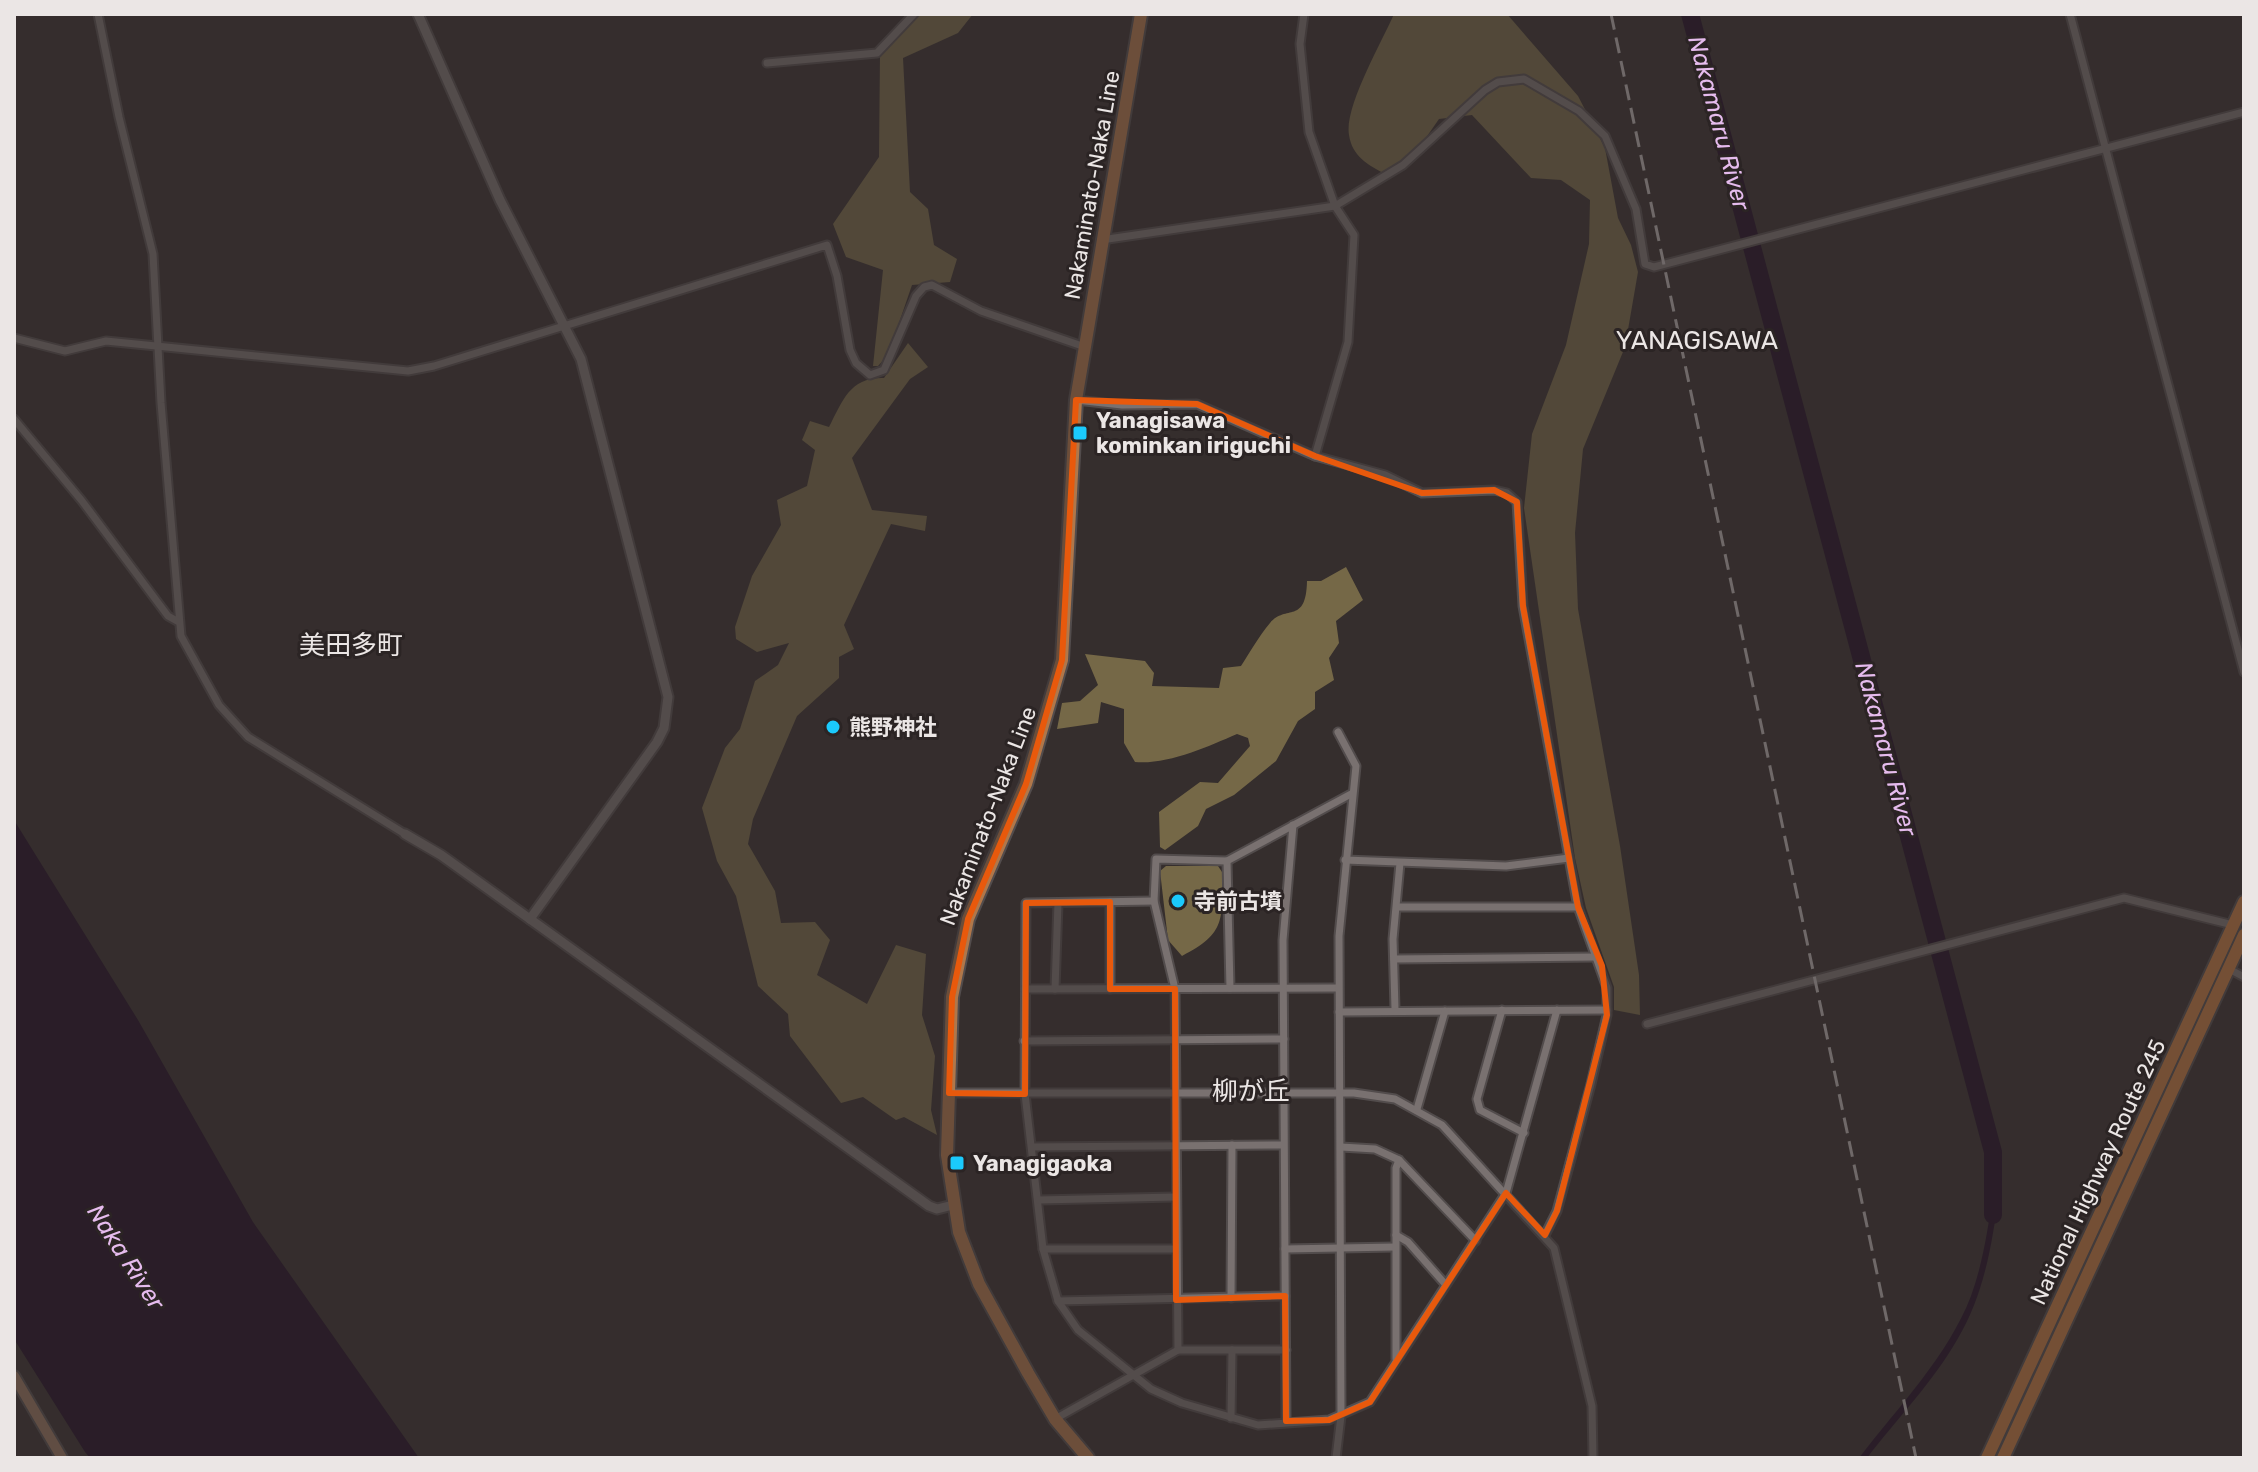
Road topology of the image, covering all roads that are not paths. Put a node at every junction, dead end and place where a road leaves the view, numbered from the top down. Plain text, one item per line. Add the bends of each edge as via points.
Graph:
1 (98, 14) edge
2 (418, 14) edge
3 (914, 14) edge
4 (1141, 14) edge
5 (1304, 14) edge
6 (2070, 14) edge
7 (767, 63) dead end
8 (2244, 112) edge
9 (2106, 149) junction
10 (1335, 206) junction
11 (1101, 240) junction
12 (566, 325) junction
13 (14, 338) edge
14 (159, 347) junction
15 (1085, 347) junction
16 (1076, 400) junction
17 (14, 419) edge
18 (1315, 456) junction
19 (177, 621) junction
20 (2244, 672) edge
21 (1338, 732) dead end
22 (1351, 794) junction
23 (1293, 825) junction
24 (405, 834) joint
25 (1569, 858) junction
26 (1345, 860) junction
27 (1227, 861) junction
28 (1400, 863) junction
29 (1154, 901) junction
30 (1110, 902) junction
31 (2244, 902) edge
32 (1058, 903) junction
33 (1397, 907) junction
34 (1578, 907) junction
35 (530, 919) junction
36 (2233, 925) junction
37 (2244, 935) edge
38 (1596, 957) junction
39 (1394, 959) junction
40 (2229, 969) junction
41 (2244, 977) edge
42 (1230, 988) junction
43 (1285, 988) junction
44 (1338, 988) junction
45 (1026, 989) junction
46 (1055, 989) junction
47 (1110, 989) junction
48 (1175, 989) junction
49 (1395, 1009) junction
50 (1502, 1010) junction
51 (1557, 1010) junction
52 (1607, 1010) junction
53 (1445, 1011) junction
54 (1339, 1012) junction
55 (1647, 1024) dead end
56 (1176, 1039) junction
57 (1284, 1039) junction
58 (1024, 1041) junction
59 (949, 1093) junction
60 (1284, 1093) junction
61 (1340, 1093) junction
62 (1025, 1094) junction
63 (1175, 1095) junction
64 (1417, 1109) junction
65 (1524, 1133) junction
66 (1232, 1145) junction
67 (1283, 1145) junction
68 (1176, 1146) junction
69 (1032, 1147) junction
70 (1341, 1147) junction
71 (1399, 1160) junction
72 (1506, 1193) junction
73 (1175, 1197) junction
74 (1039, 1200) junction
75 (953, 1205) junction
76 (1396, 1235) junction
77 (1545, 1235) junction
78 (1476, 1241) junction
79 (1341, 1247) junction
80 (1395, 1247) junction
81 (1043, 1249) junction
82 (1176, 1249) junction
83 (1285, 1249) junction
84 (1446, 1285) junction
85 (1285, 1296) junction
86 (1231, 1298) junction
87 (1176, 1300) junction
88 (1058, 1301) junction
89 (1178, 1350) junction
90 (1232, 1350) junction
91 (1286, 1350) junction
92 (1396, 1359) junction
93 (14, 1376) edge
94 (1133, 1377) junction
95 (1341, 1416) junction
96 (1231, 1418) junction
97 (1055, 1419) junction
98 (1286, 1421) junction
99 (62, 1458) edge
100 (1088, 1458) edge
101 (1336, 1458) edge
102 (1593, 1458) edge
103 (1987, 1458) edge
104 (2003, 1458) edge

1 - 14 street via 153,254
2 - 12 street via 511,222
3 - 7 street via 877,53
4 - 11 main road, Nakaminato-Naka Line
5 - 10 street via 1300,44 1309,132
6 - 9 street
8 - 9 street
9 - 10 street via 1654,267 1645,264 1636,209 1605,136 1579,111 1524,79 1498,82 1485,90 1403,165
9 - 20 street
10 - 11 street
10 - 18 street via 1354,235 1348,342
11 - 15 main road, Nakaminato-Naka Line
12 - 14 street via 408,371
12 - 15 street via 827,245 850,350 870,375 884,370 916,296 932,285 981,311
12 - 35 street via 608,454 666,682 668,711 657,742
13 - 14 street via 65,351 106,341
14 - 19 street
15 - 16 main road, Nakaminato-Naka Line
16 - 18 street via 1197,404
16 - 59 main road, Nakaminato-Naka Line via 1062,660 1026,784 968,919 952,997
17 - 19 street
18 - 25 street via 1385,475 1422,493 1494,490 1517,502 1523,606
19 - 24 street via 204,682 248,737
21 - 22 street via 1356,766
22 - 23 street
22 - 26 street
23 - 27 street
23 - 43 street via 1283,940
24 - 35 street
25 - 28 street via 1506,866
25 - 34 street
26 - 28 street
26 - 44 street
27 - 29 street via 1156,859
27 - 42 street
28 - 33 street
29 - 30 street
29 - 48 street
30 - 32 street
30 - 47 street
31 - 36 highway, National Highway Route 245
32 - 45 street via 1026,903
32 - 46 street
33 - 34 street
33 - 39 street
34 - 38 street
35 - 75 street via 929,1206
36 - 55 street via 2124,898
36 - 103 highway, National Highway Route 245
37 - 40 highway, National Highway Route 245
38 - 39 street
38 - 52 street via 1607,988
39 - 49 street
40 - 41 street
40 - 104 highway, National Highway Route 245
42 - 43 street
42 - 48 street
43 - 44 street
43 - 57 street
44 - 54 street
45 - 46 street
45 - 58 street
46 - 47 street
47 - 48 street
48 - 56 street
49 - 53 street
49 - 54 street
50 - 51 street
50 - 53 street
50 - 65 street via 1477,1099 1480,1110
51 - 52 street
51 - 65 street
52 - 77 street via 1557,1211
53 - 64 street
54 - 61 street
56 - 57 street
56 - 58 street
56 - 63 street
57 - 60 street
58 - 62 street
59 - 62 street
59 - 75 main road, Nakaminato-Naka Line via 947,1155
60 - 61 street
60 - 63 street
60 - 67 street
61 - 64 street via 1375,1094
61 - 70 street
62 - 63 street
62 - 69 street
63 - 68 street
64 - 72 street via 1442,1125
65 - 72 street
66 - 67 street
66 - 68 street
66 - 86 street
67 - 83 street
68 - 69 street
68 - 73 street
69 - 74 street
70 - 71 street via 1375,1149
70 - 79 street
71 - 76 street
71 - 78 street
72 - 77 street
72 - 78 street
73 - 74 street
73 - 82 street
74 - 81 street
75 - 97 main road, Nakaminato-Naka Line via 979,1284
76 - 80 street
76 - 84 street
77 - 102 street via 1554,1248 1592,1406
78 - 84 street
79 - 80 street
79 - 83 street
79 - 95 street
80 - 92 street
81 - 82 street
81 - 88 street
82 - 87 street
83 - 85 street
84 - 92 street
85 - 86 street
85 - 91 street
86 - 87 street
87 - 88 street
87 - 89 street
88 - 94 street via 1078,1330
89 - 90 street
89 - 94 street
90 - 91 street
90 - 96 street
91 - 98 street
92 - 95 street via 1370,1402
93 - 99 main road
94 - 96 street via 1167,1397
94 - 97 street
95 - 98 street
95 - 101 street
96 - 98 street via 1258,1425
97 - 100 main road, Nakaminato-Naka Line

